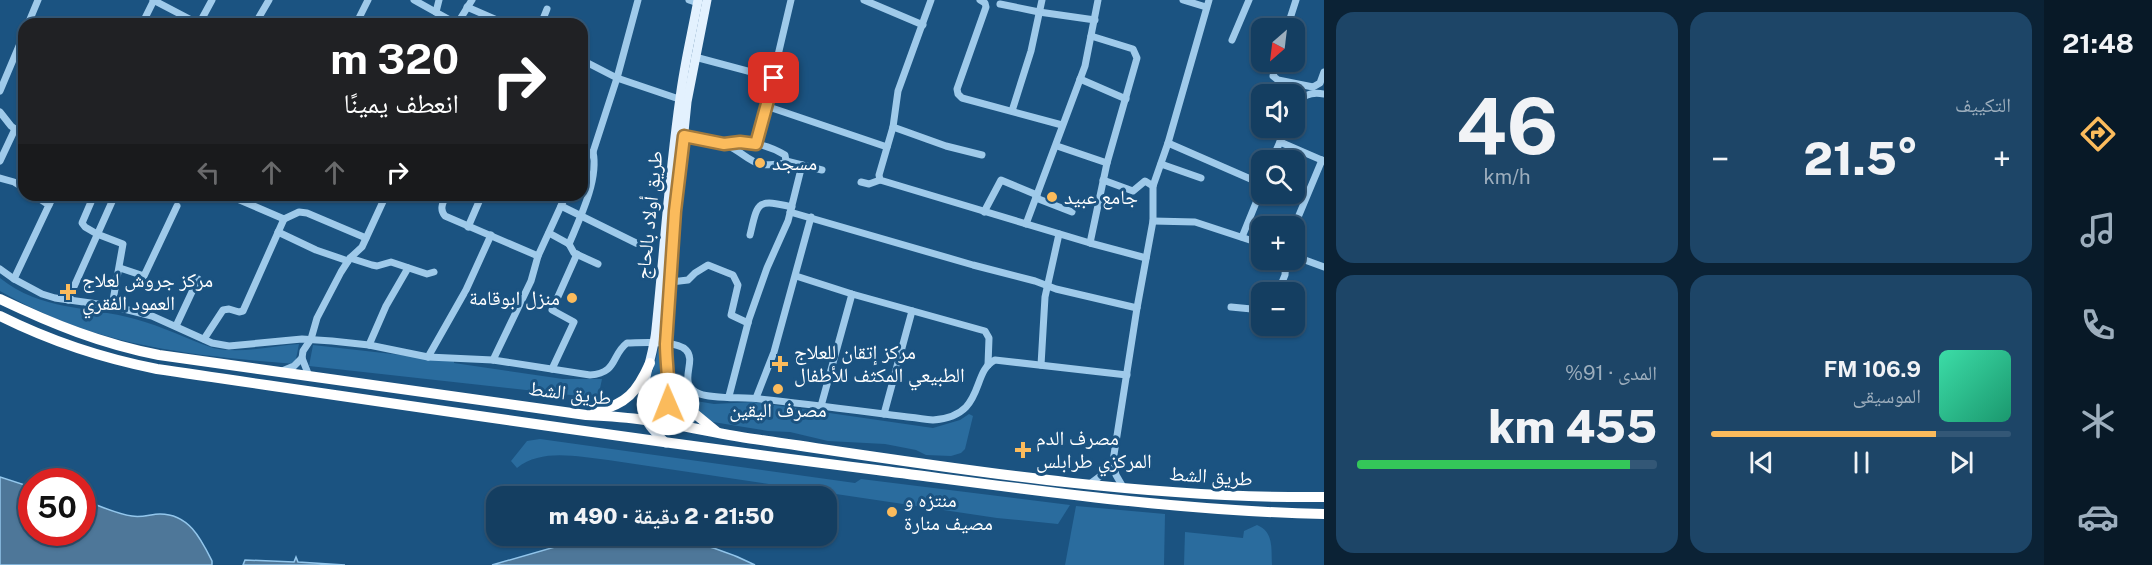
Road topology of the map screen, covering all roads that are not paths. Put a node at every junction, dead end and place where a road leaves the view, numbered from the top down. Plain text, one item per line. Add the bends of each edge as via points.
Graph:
1 (38, 0) edge
2 (153, 0) edge
3 (212, 0) edge
4 (269, 0) edge
5 (368, 0) edge
6 (414, 0) edge
7 (439, 0) edge
8 (472, 0) edge
9 (638, 0) edge
10 (791, 0) edge
11 (864, 0) edge
12 (931, 0) edge
13 (980, 0) edge
14 (1042, 0) edge
15 (1098, 0) edge
16 (1183, 0) edge
17 (1249, 0) edge
18 (1296, 0) edge
19 (698, 1) edge
20 (1208, 3) edge
21 (1000, 4) dead end
22 (467, 7) junction
23 (547, 9) dead end
24 (436, 12) junction
25 (1039, 12) junction
26 (30, 18) edge
27 (145, 18) edge
28 (188, 18) edge
29 (202, 18) edge
30 (258, 18) edge
31 (359, 18) edge
32 (446, 18) edge
33 (461, 18) edge
34 (492, 18) edge
35 (543, 18) edge
36 (1290, 18) edge
37 (1095, 20) junction
38 (923, 24) junction
39 (1091, 36) junction
40 (1232, 40) dead end
41 (18, 48) edge
42 (695, 57) junction
43 (588, 63) edge
44 (1273, 72) edge
45 (1324, 72) edge
46 (617, 78) junction
47 (774, 78) junction
48 (1080, 78) junction
49 (1324, 81) edge
50 (0, 91) edge
51 (1322, 93) edge
52 (1305, 96) edge
53 (680, 99) junction
54 (1126, 99) junction
55 (766, 106) junction
56 (1012, 111) junction
57 (0, 112) edge
58 (1062, 125) junction
59 (893, 127) junction
60 (15, 129) junction
61 (18, 131) edge
62 (684, 136) junction
63 (1282, 138) edge
64 (1280, 142) junction
65 (1168, 143) junction
66 (724, 144) junction
67 (756, 144) junction
68 (1057, 146) junction
69 (887, 147) junction
70 (1276, 150) edge
71 (593, 152) junction
72 (982, 154) dead end
73 (588, 156) edge
74 (1323, 160) edge
75 (0, 161) edge
76 (786, 161) junction
77 (1107, 162) junction
78 (1161, 164) junction
79 (802, 165) junction
80 (822, 170) dead end
81 (0, 178) edge
82 (1201, 178) dead end
83 (880, 180) junction
84 (1103, 180) junction
85 (1251, 181) edge
86 (861, 183) dead end
87 (18, 184) edge
88 (1153, 186) junction
89 (588, 194) edge
90 (1037, 196) junction
91 (43, 201) edge
92 (51, 201) edge
93 (91, 201) edge
94 (112, 201) edge
95 (242, 201) edge
96 (383, 201) edge
97 (444, 201) edge
98 (479, 201) edge
99 (563, 201) edge
100 (586, 201) edge
101 (1255, 204) edge
102 (49, 205) junction
103 (177, 206) dead end
104 (561, 206) junction
105 (791, 210) junction
106 (984, 212) junction
107 (1072, 212) dead end
108 (582, 215) junction
109 (1299, 216) edge
110 (811, 218) junction
111 (284, 219) junction
112 (1153, 221) junction
113 (1026, 224) junction
114 (468, 226) junction
115 (278, 232) junction
116 (549, 233) junction
117 (97, 234) junction
118 (750, 234) dead end
119 (1059, 234) junction
120 (491, 235) junction
121 (1242, 237) junction
122 (366, 238) junction
123 (1251, 240) edge
124 (636, 243) dead end
125 (1090, 243) junction
126 (569, 244) junction
127 (577, 254) junction
128 (538, 256) junction
129 (1146, 258) junction
130 (349, 260) junction
131 (1305, 260) edge
132 (598, 264) dead end
133 (1324, 267) edge
134 (120, 268) junction
135 (408, 268) junction
136 (0, 269) edge
137 (434, 272) dead end
138 (796, 276) junction
139 (14, 279) junction
140 (198, 279) dead end
141 (671, 282) junction
142 (1047, 286) junction
143 (852, 294) junction
144 (0, 300) edge
145 (68, 300) junction
146 (112, 306) junction
147 (1231, 307) dead end
148 (1137, 308) junction
149 (1251, 309) edge
150 (912, 311) junction
151 (0, 316) edge
152 (748, 323) junction
153 (176, 326) junction
154 (204, 339) junction
155 (298, 339) junction
156 (311, 339) junction
157 (655, 343) junction
158 (666, 344) junction
159 (369, 345) junction
160 (303, 354) junction
161 (428, 357) junction
162 (493, 360) junction
163 (650, 363) junction
164 (988, 364) junction
165 (1041, 364) junction
166 (552, 369) junction
167 (279, 371) junction
168 (1127, 375) junction
169 (309, 376) junction
170 (669, 382) junction
171 (729, 396) junction
172 (756, 398) junction
173 (821, 406) junction
174 (884, 414) junction
175 (586, 415) junction
176 (646, 420) junction
177 (663, 423) junction
178 (653, 431) junction
179 (720, 434) junction
180 (639, 438) junction
181 (666, 443) junction
182 (1113, 461) junction
183 (1090, 483) junction
184 (1124, 487) junction
185 (1324, 497) edge
186 (1324, 514) edge

1 - 26 street
2 - 27 street
2 - 28 street
3 - 29 street
4 - 30 street
5 - 31 street
6 - 24 street
7 - 24 street
8 - 22 street
9 - 46 street
10 - 47 street
11 - 38 street
12 - 38 street
13 - 56 street via 986,9 957,91 962,98
14 - 25 street
15 - 37 street
16 - 20 street
17 - 40 street
18 - 36 street
19 - 42 main road, طريق أولاد بالحاج
19 - 53 main road, طريق أولاد بالحاج
20 - 65 street
21 - 25 street
22 - 33 street
22 - 34 street
23 - 35 street
24 - 32 street
25 - 37 street
25 - 56 street
37 - 39 street
38 - 59 street via 898,90
39 - 48 street
39 - 54 street via 1136,52
41 - 50 street
42 - 47 street
42 - 62 main road, طريق أولاد بالحاج
43 - 46 street
44 - 45 street via 1272,76 1278,80 1313,87 1320,83
46 - 53 street
46 - 71 street
47 - 55 street
48 - 54 street
48 - 58 street
49 - 51 street
51 - 52 street
53 - 157 main road, طريق أولاد بالحاج
54 - 77 street
55 - 67 street
55 - 69 street
56 - 58 street
57 - 60 street
58 - 68 street
59 - 69 street
59 - 72 street
60 - 61 street
60 - 75 street
62 - 66 street
62 - 141 main road, طريق أولاد بالحاج
63 - 64 street
64 - 70 street
64 - 74 street
65 - 78 street
65 - 85 street
66 - 67 street
66 - 76 street via 759,165 775,166
67 - 76 street via 777,150 785,155
68 - 77 street
68 - 90 street
69 - 83 street
71 - 73 street
71 - 89 street via 595,169
74 - 109 street
76 - 79 street
77 - 84 street
78 - 82 street
78 - 88 street
79 - 80 street
79 - 105 street
81 - 87 street
83 - 86 street
83 - 106 street
84 - 88 street via 1133,191 1145,182
84 - 125 street
88 - 112 street
90 - 106 street via 1001,180
90 - 107 street
90 - 113 street
91 - 102 street
92 - 102 street
93 - 117 street via 82,223
94 - 117 street
95 - 111 street
96 - 122 street
97 - 114 street via 441,212
98 - 114 street
99 - 104 street
100 - 108 street
101 - 121 street
102 - 139 street
103 - 134 street via 144,276
104 - 108 street
104 - 116 street
105 - 110 street
105 - 118 street via 769,202 762,204
105 - 152 street
106 - 113 street
108 - 124 street
108 - 126 street
110 - 138 street
110 - 142 street
111 - 115 street
111 - 122 street via 307,213
112 - 121 street via 1195,222
112 - 129 street
113 - 119 street
114 - 120 street
115 - 130 street
115 - 154 street via 243,310 223,310
116 - 126 street
116 - 128 street
117 - 134 street via 122,242
117 - 145 street
119 - 125 street
119 - 142 street
120 - 128 street
120 - 161 street via 466,290
121 - 123 street
122 - 130 street
125 - 129 street
126 - 127 street
127 - 132 street
127 - 166 street via 552,310 574,324
128 - 162 street via 531,281
129 - 148 street
130 - 135 street via 377,266 391,262
130 - 156 street via 317,318
131 - 133 street
134 - 146 street
135 - 137 street via 426,274
135 - 159 street
136 - 139 street
138 - 143 street
138 - 172 street
139 - 145 street via 42,294
140 - 153 street
141 - 152 street via 688,280 706,265 733,275 738,288 731,315
141 - 158 main road, طريق أولاد بالحاج
142 - 148 street
142 - 165 street
143 - 150 street
143 - 173 street
144 - 167 highway, طريق الشط via 66,329 124,348
145 - 146 street
146 - 153 street
147 - 149 street
148 - 168 street
150 - 164 street via 985,331 989,338
150 - 174 street
151 - 180 highway, طريق الشط via 85,352 157,369
152 - 171 street
153 - 154 street
154 - 155 street via 229,346
155 - 156 street
155 - 160 street
156 - 159 street
156 - 160 street
157 - 158 street
157 - 163 main road, طريق أولاد بالحاج
157 - 166 street via 625,344 611,368 598,374
158 - 170 main road, طريق أولاد بالحاج
158 - 171 street via 688,354 687,378 694,390 709,396
159 - 161 street
160 - 167 street via 290,369
160 - 169 street
161 - 162 street
162 - 166 street
163 - 175 highway via 639,386 627,398
163 - 176 main road, طريق أولاد بالحاج via 644,391
164 - 165 street via 998,359
164 - 174 street via 972,400 954,416 933,420
165 - 168 street
167 - 169 highway, طريق الشط
168 - 182 street
169 - 175 highway, طريق الشط
170 - 177 main road, طريق أولاد بالحاج
170 - 179 highway via 682,404
171 - 172 street
172 - 173 street
173 - 174 street
175 - 176 highway, طريق الشط
176 - 177 highway, طريق الشط
176 - 178 main road, طريق أولاد بالحاج
177 - 178 main road
177 - 179 highway, طريق الشط
178 - 180 main road
178 - 181 main road, طريق أولاد بالحاج
179 - 183 highway, طريق الشط via 958,469
180 - 181 highway, طريق الشط
181 - 186 highway, طريق الشط via 1127,502
182 - 183 street
182 - 184 street
183 - 184 highway, طريق الشط
184 - 185 highway, طريق الشط via 1242,496

